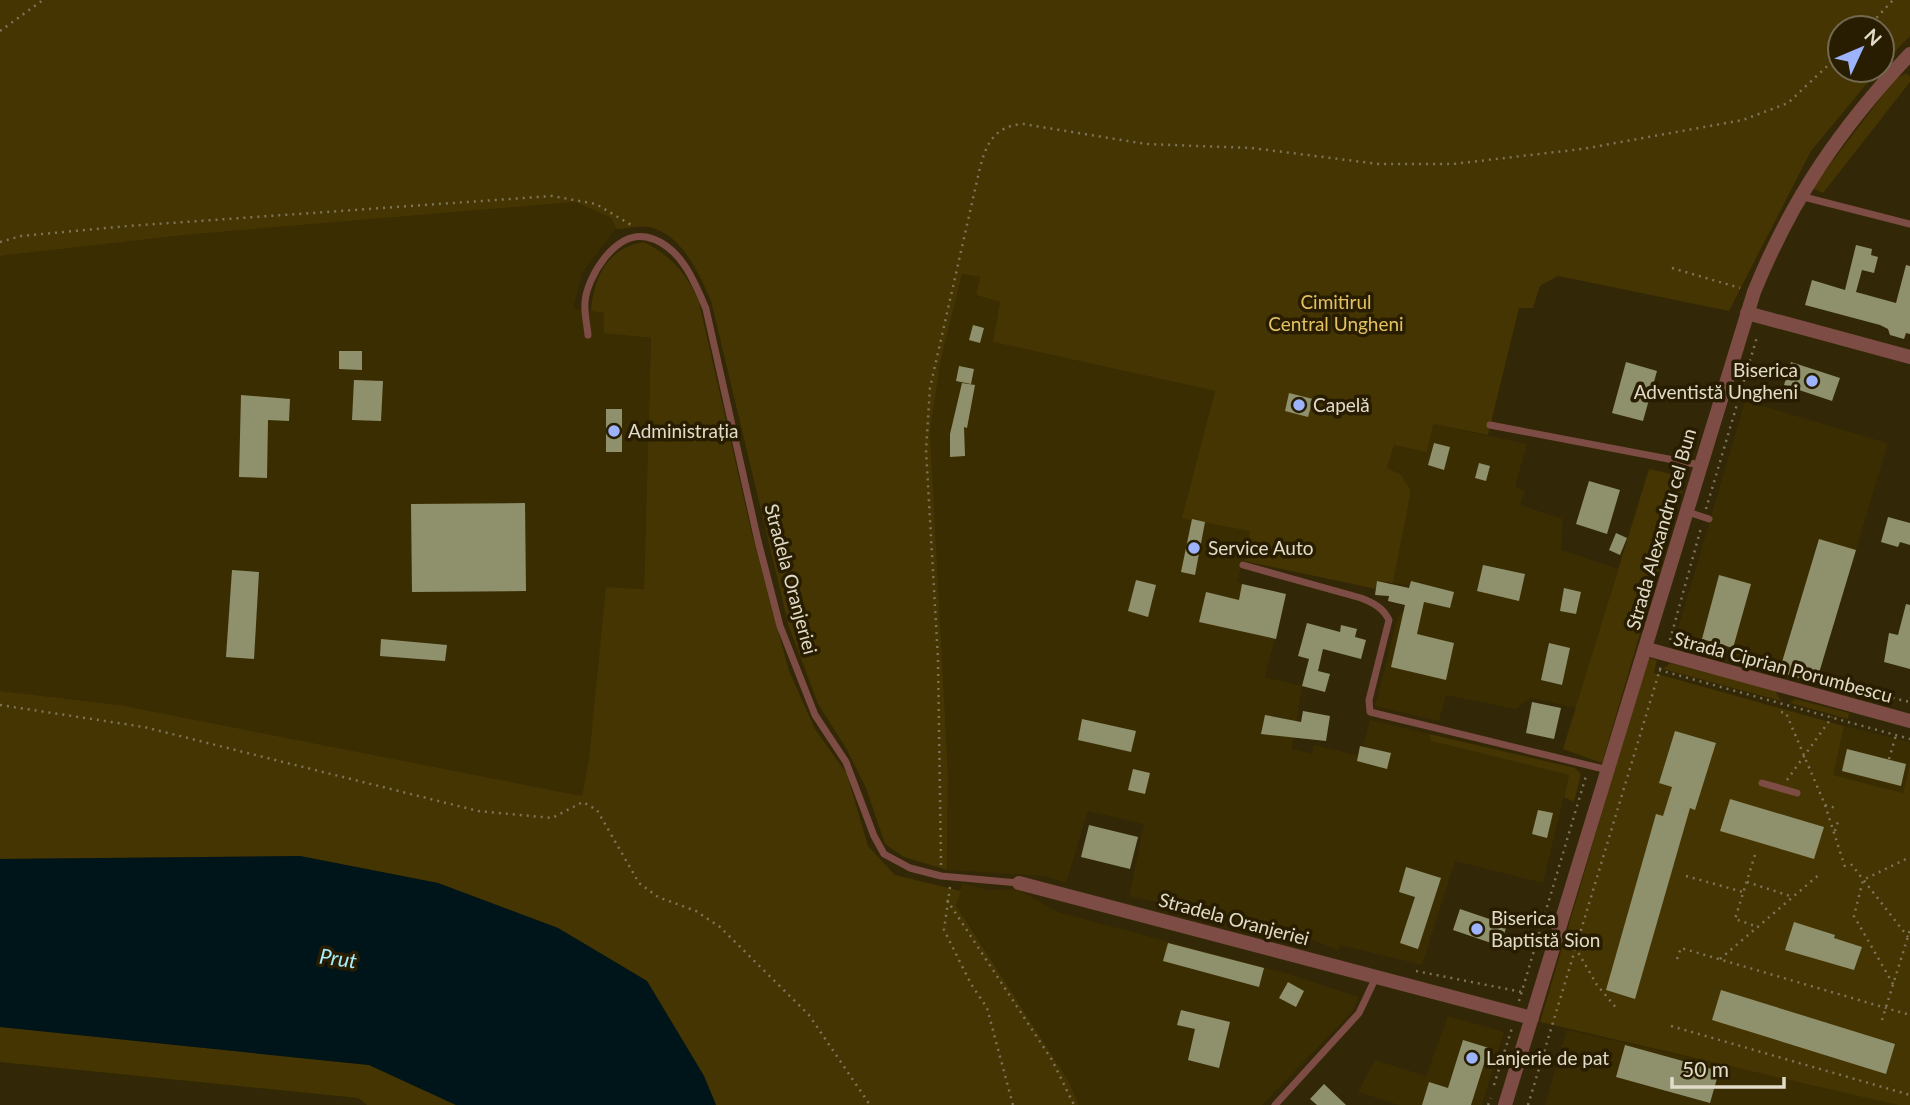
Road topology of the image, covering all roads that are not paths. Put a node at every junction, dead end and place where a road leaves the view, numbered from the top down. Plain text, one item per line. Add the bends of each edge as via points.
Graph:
1 (1910, 54) edge
2 (1800, 196) junction
3 (1910, 224) edge
4 (1747, 313) junction
5 (588, 335) dead end
6 (1910, 357) edge
7 (1490, 425) dead end
8 (1700, 466) junction
9 (1688, 512) junction
10 (1706, 518) road end
11 (1242, 565) dead end
12 (1647, 649) junction
13 (1910, 721) edge
14 (1608, 771) junction
15 (1762, 783) dead end
16 (1797, 793) dead end
17 (1020, 883) joint
18 (1376, 977) junction
19 (1532, 1018) junction
20 (1275, 1105) edge
21 (1506, 1105) edge

1 - 2 street, Strada Alexandru cel Bun via 1847,124
2 - 3 lane
2 - 4 street, Strada Alexandru cel Bun via 1774,242
4 - 6 street
4 - 8 street, Strada Alexandru cel Bun
5 - 17 lane, Stradela Oranjeriei via 584,302 605,257 621,244 647,237 673,251 693,276 706,309 774,601 815,715 846,762 874,836 884,854 910,868 941,876
7 - 8 lane
8 - 9 street, Strada Alexandru cel Bun
9 - 10 lane
9 - 12 street, Strada Alexandru cel Bun
11 - 14 lane via 1361,598 1385,612 1389,620 1370,712
12 - 13 street, Strada Ciprian Porumbescu
12 - 14 street, Strada Alexandru cel Bun
14 - 19 street, Strada Alexandru cel Bun
15 - 16 lane
17 - 18 street, Stradela Oranjeriei
18 - 19 street, Stradela Oranjeriei
18 - 20 lane via 1359,1013
19 - 21 street, Strada Alexandru cel Bun

